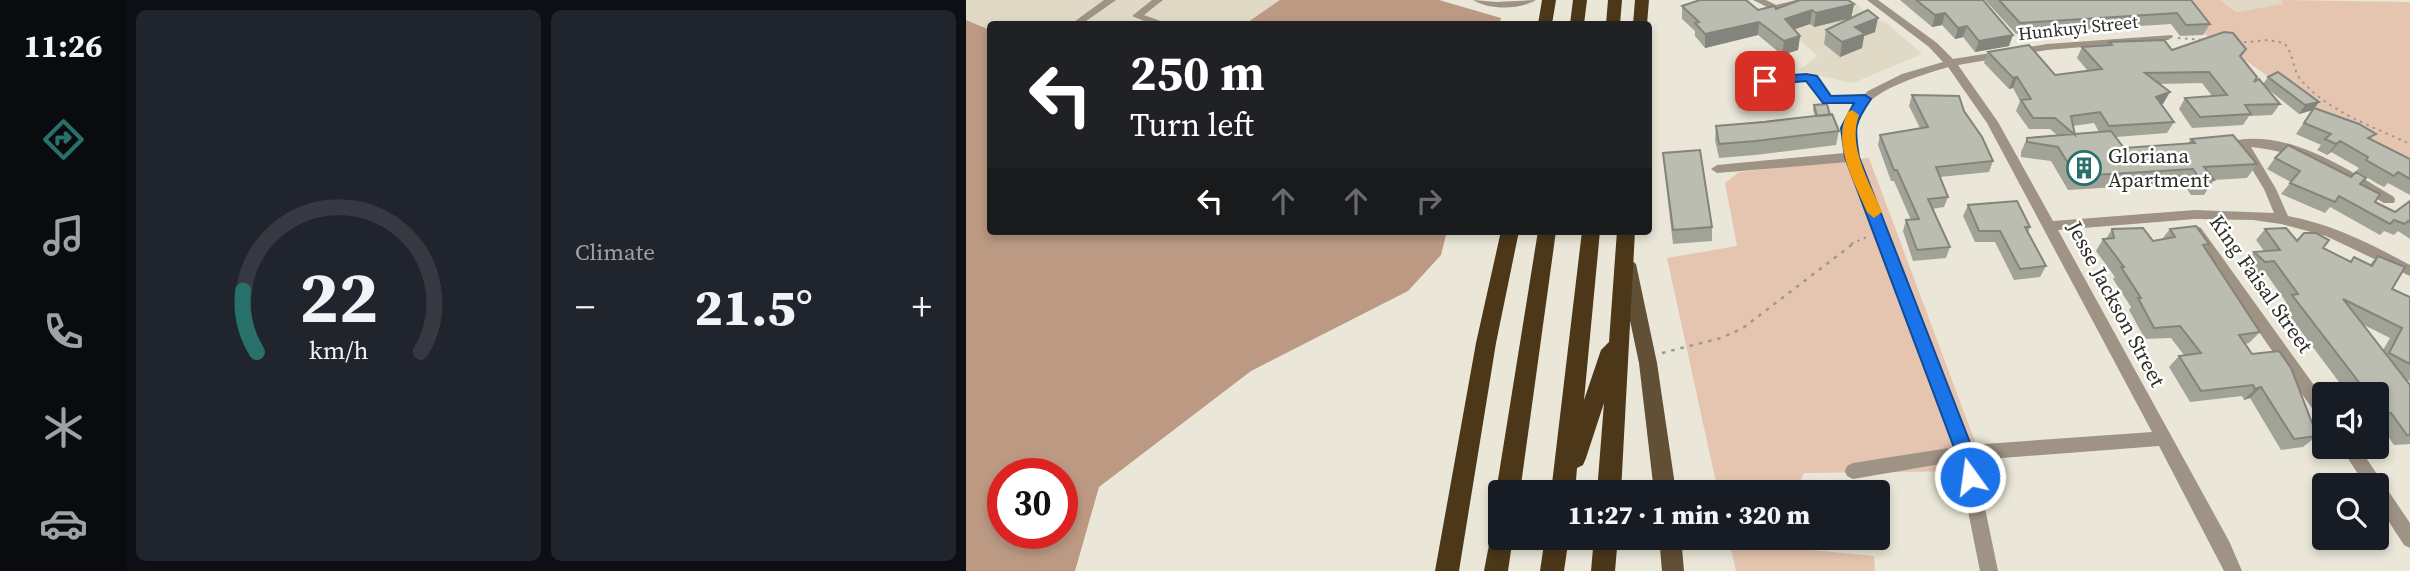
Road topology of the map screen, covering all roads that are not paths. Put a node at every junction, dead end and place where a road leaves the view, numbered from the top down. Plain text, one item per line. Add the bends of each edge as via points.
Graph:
1 (1111, 0) edge
2 (1158, 0) edge
3 (1478, 0) edge
4 (1531, 0) edge
5 (1549, 0) edge
6 (1580, 0) edge
7 (1615, 0) edge
8 (1642, 0) edge
9 (1758, 0) edge
10 (1809, 0) edge
11 (1872, 0) edge
12 (1080, 21) edge
13 (1151, 21) edge
14 (1546, 21) edge
15 (1577, 21) edge
16 (1613, 21) edge
17 (1640, 21) edge
18 (2009, 35) edge
19 (2168, 37) road end
20 (2022, 51) junction
21 (1951, 63) junction
22 (1745, 83) dead end
23 (1865, 99) junction
24 (2242, 142) junction
25 (2203, 145) edge
26 (1852, 157) junction
27 (1717, 169) dead end
28 (2389, 200) dead end
29 (2186, 216) junction
30 (2284, 219) junction
31 (2051, 226) junction
32 (1509, 235) edge
33 (1547, 235) edge
34 (1591, 235) edge
35 (1625, 242) edge
36 (2410, 271) edge
37 (1620, 323) junction
38 (2312, 395) edge
39 (2164, 438) junction
40 (1965, 453) junction
41 (1853, 471) dead end
42 (1510, 480) edge
43 (1564, 480) edge
44 (1567, 480) edge
45 (1610, 480) edge
46 (1663, 480) edge
47 (2389, 506) edge
48 (2410, 539) edge
49 (1499, 550) edge
50 (1555, 550) edge
51 (1605, 550) edge
52 (1671, 550) edge
53 (1447, 571) edge
54 (1496, 571) edge
55 (1552, 571) edge
56 (1604, 571) edge
57 (1673, 571) edge
58 (1989, 571) edge
59 (2233, 571) edge

1 - 12 street
2 - 13 street via 1137,16
3 - 4 street via 1497,5
5 - 14 highway
6 - 15 highway
7 - 16 highway
8 - 17 highway
9 - 10 street via 1775,8
11 - 21 street, Jesse Jackson Street via 1933,44
18 - 20 street
19 - 20 street, Hunkuyi Street
20 - 21 street, Hunkuyi Street
21 - 23 street, Hunkuyi Street via 1913,73
21 - 31 street, Jesse Jackson Street via 1992,122
22 - 23 street via 1806,78 1813,79 1827,100
23 - 26 street via 1847,128
24 - 25 street
24 - 28 street via 2294,148
24 - 30 street
26 - 27 street
26 - 40 street
29 - 30 street via 2232,213
29 - 31 street
29 - 38 street, King Faisal Street
30 - 36 street via 2323,231
31 - 39 street, Jesse Jackson Street
32 - 53 highway
33 - 42 highway
34 - 43 highway
35 - 37 highway
35 - 46 main road
37 - 44 highway
37 - 45 highway
39 - 40 street
39 - 59 street, Jesse Jackson Street
40 - 41 street
40 - 58 street
47 - 48 street
49 - 54 highway
50 - 55 highway
51 - 56 highway
52 - 57 main road

